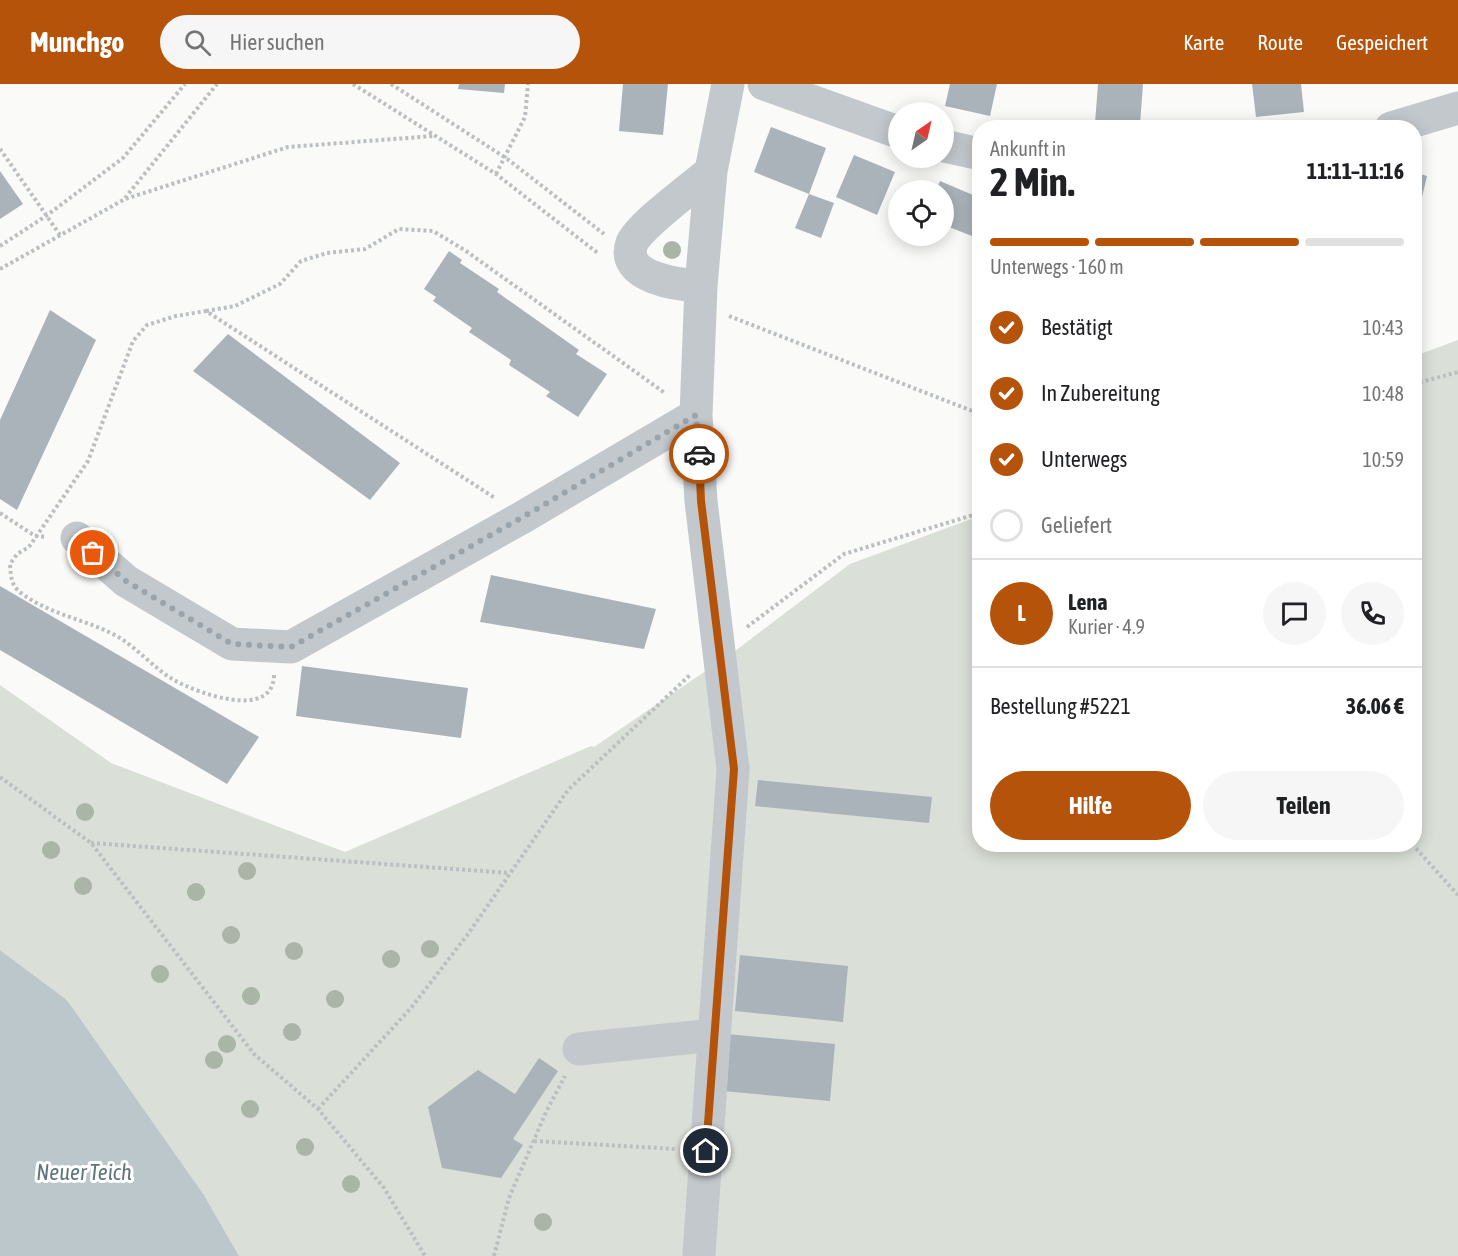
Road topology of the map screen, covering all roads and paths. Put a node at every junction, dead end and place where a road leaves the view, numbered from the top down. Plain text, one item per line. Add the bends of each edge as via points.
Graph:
1 (185, 84) edge
2 (217, 84) edge
3 (353, 84) edge
4 (392, 84) edge
5 (528, 84) edge
6 (728, 84) edge
7 (764, 84) edge
8 (1458, 108) edge
9 (1418, 120) edge
10 (888, 128) edge
11 (434, 136) junction
12 (954, 148) edge
13 (0, 149) edge
14 (972, 152) edge
15 (506, 158) junction
16 (711, 171) junction
17 (496, 174) junction
18 (124, 199) junction
19 (46, 216) junction
20 (60, 235) junction
21 (0, 246) edge
22 (618, 252) junction
23 (0, 269) edge
24 (700, 296) junction
25 (206, 311) junction
26 (133, 341) dead end
27 (1458, 372) edge
28 (1422, 382) edge
29 (972, 411) edge
30 (696, 415) junction
31 (0, 513) edge
32 (972, 515) edge
33 (523, 517) junction
34 (77, 538) joint
35 (718, 650) junction
36 (0, 777) edge
37 (91, 843) junction
38 (1419, 852) edge
39 (511, 873) junction
40 (1458, 895) edge
41 (714, 1035) junction
42 (579, 1049) joint
43 (318, 1109) junction
44 (534, 1141) junction
45 (706, 1151) junction
46 (699, 1254) dead end
47 (425, 1256) edge
48 (494, 1256) edge

1 - 19 path via 123,158
2 - 18 path
3 - 11 path
4 - 15 path
5 - 15 path via 525,117
6 - 16 street
7 - 10 street
8 - 9 street
11 - 17 path
11 - 18 path via 288,147
12 - 14 street
13 - 19 path
15 - 17 path
15 - 22 path via 604,234
16 - 22 street
16 - 24 street
17 - 22 path via 593,247
18 - 20 path
19 - 20 path
19 - 21 path
20 - 23 path
22 - 24 street via 633,260 643,272
24 - 29 path
24 - 30 street
25 - 26 path via 147,325
25 - 30 path via 235,306 280,284 301,261 327,253 365,249 399,229 433,231
25 - 33 path
27 - 28 path
30 - 33 street
30 - 35 street via 701,501
31 - 34 path via 35,536
32 - 35 path via 844,554
33 - 34 street via 291,647 232,644 126,581
35 - 39 path via 568,790
35 - 41 street via 734,769
36 - 37 path
37 - 39 path
37 - 43 path via 254,1054
38 - 40 path
39 - 43 path via 411,1008
41 - 42 street
41 - 45 street
42 - 44 path
43 - 47 path via 384,1188
44 - 45 path
44 - 48 path via 509,1198
45 - 46 street

